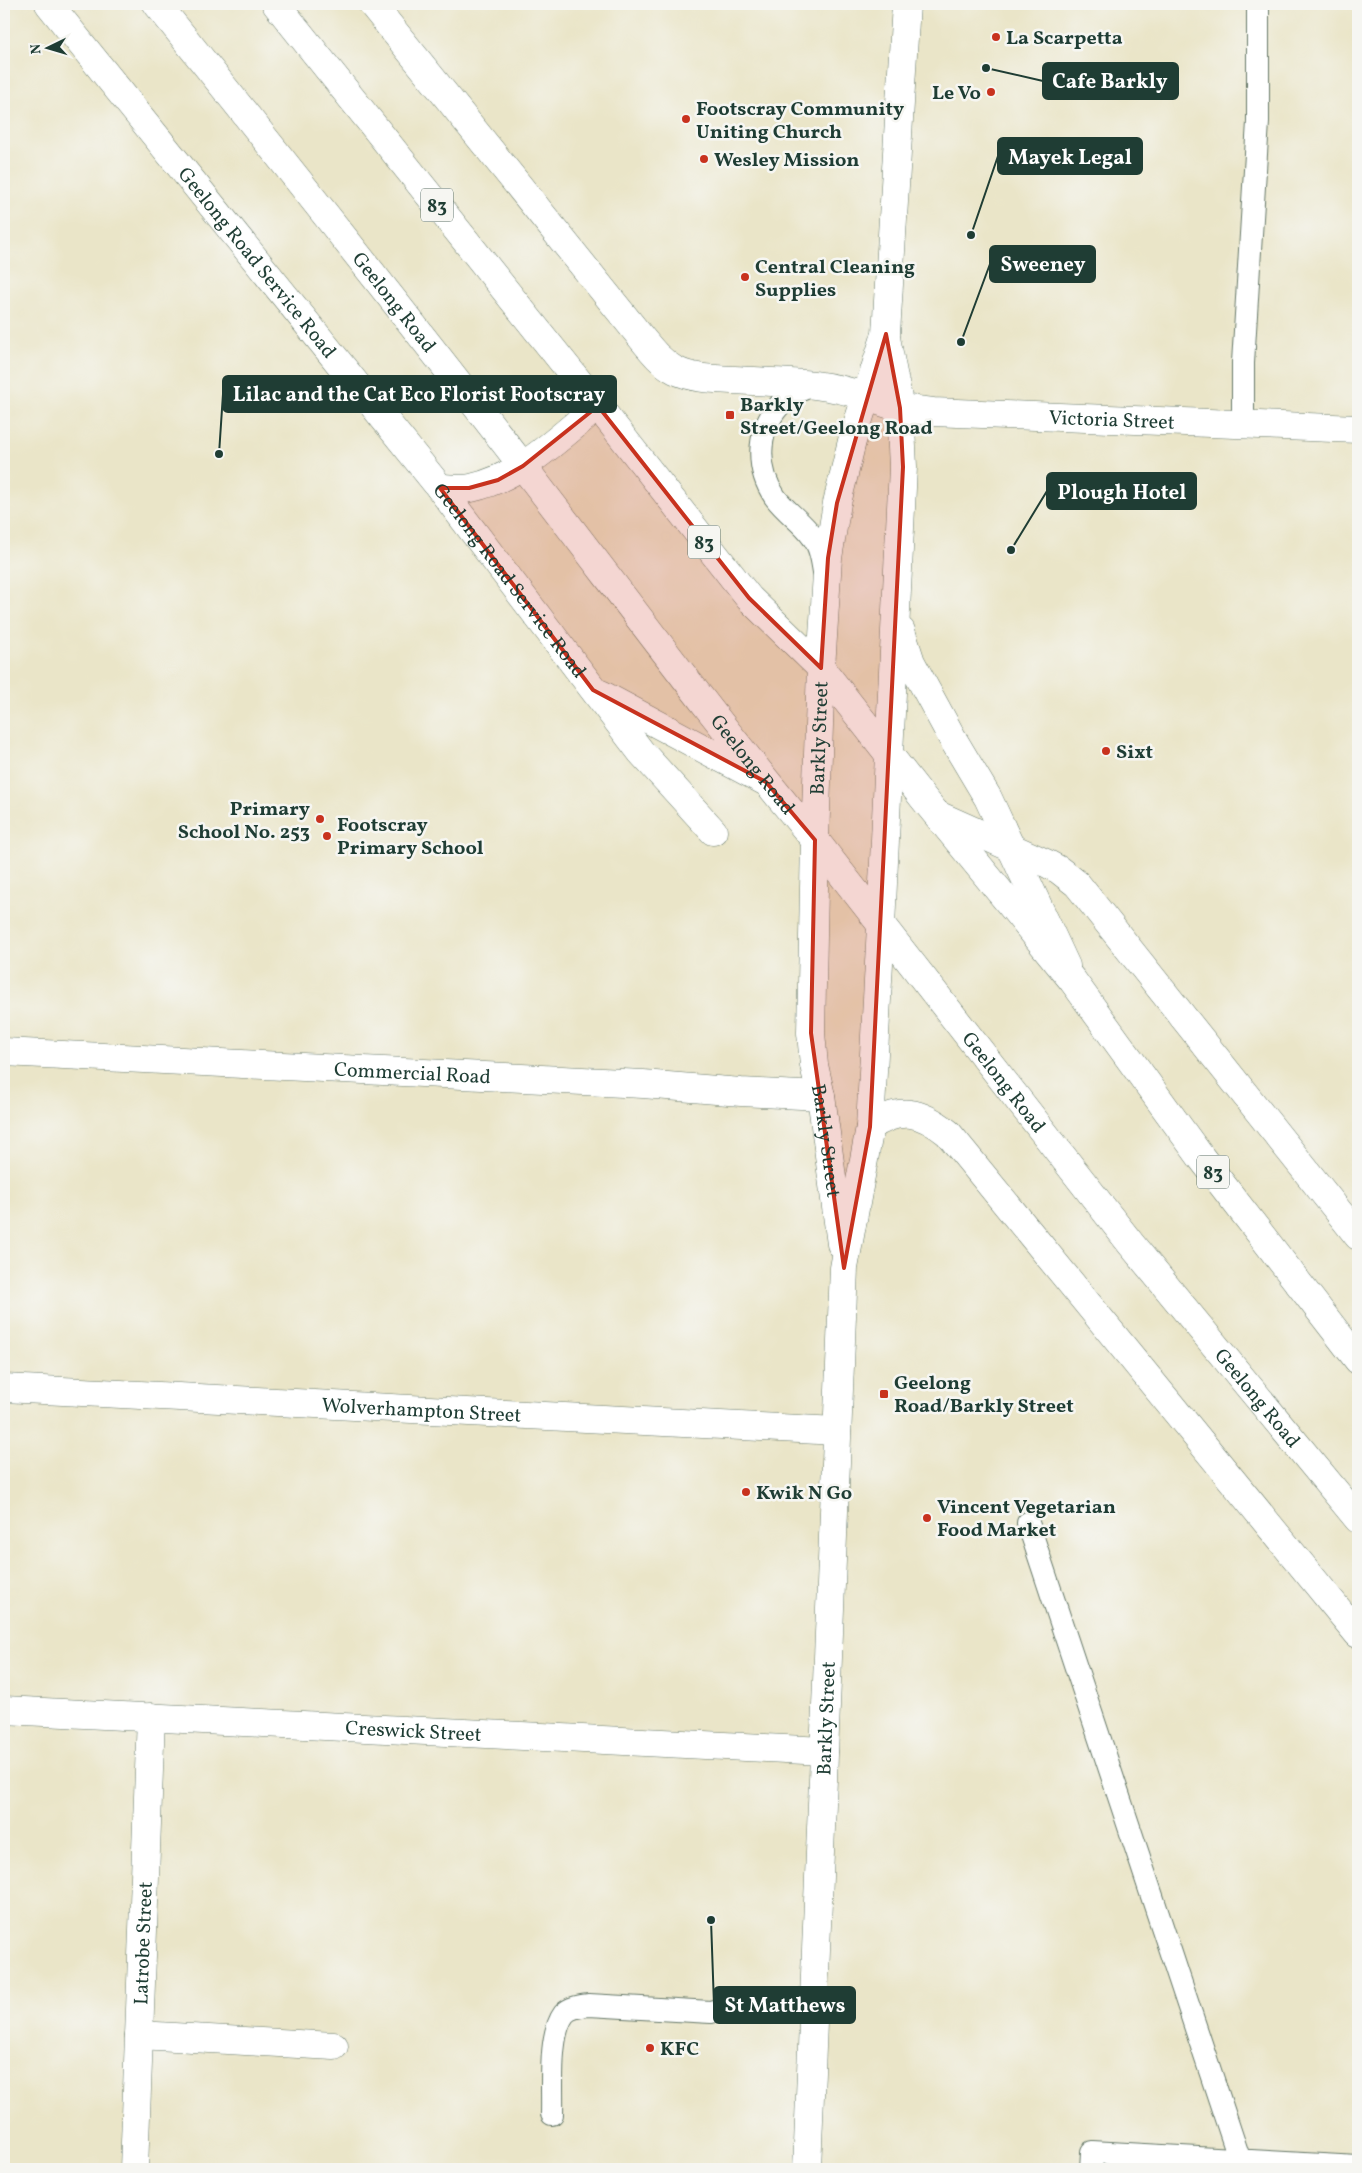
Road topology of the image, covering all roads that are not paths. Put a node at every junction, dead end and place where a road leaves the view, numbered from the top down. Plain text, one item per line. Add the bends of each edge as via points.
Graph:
1 (49, 4) edge
2 (156, 4) edge
3 (276, 4) edge
4 (372, 4) edge
5 (906, 4) edge
6 (1258, 4) edge
7 (886, 334) junction
8 (812, 385) junction
9 (866, 397) junction
10 (598, 406) junction
11 (900, 408) junction
12 (1243, 423) junction
13 (1358, 429) edge
14 (523, 466) junction
15 (440, 488) junction
16 (826, 580) junction
17 (897, 605) junction
18 (821, 668) junction
19 (593, 690) junction
20 (889, 754) junction
21 (766, 782) junction
22 (938, 815) junction
23 (713, 831) dead end
24 (815, 840) junction
25 (1012, 848) junction
26 (881, 926) junction
27 (1073, 981) junction
28 (4, 1052) edge
29 (821, 1096) junction
30 (870, 1127) junction
31 (1358, 1236) edge
32 (844, 1268) junction
33 (1358, 1360) edge
34 (4, 1388) edge
35 (837, 1430) junction
36 (1358, 1519) edge
37 (1028, 1523) dead end
38 (1358, 1634) edge
39 (4, 1710) edge
40 (151, 1717) junction
41 (824, 1751) junction
42 (733, 2005) dead end
43 (139, 2035) junction
44 (334, 2046) dead end
45 (552, 2114) dead end
46 (1240, 2160) junction
47 (1358, 2167) edge
48 (134, 2169) edge
49 (807, 2169) edge
50 (1091, 2169) edge

1 - 15 main road, Geelong Road Service Road
2 - 14 main road, Geelong Road via 319,205
3 - 10 main road, 83
4 - 8 main road via 663,361 675,370 700,377
5 - 7 main road, Barkly Street
6 - 12 lane via 1258,122 1243,363
7 - 9 main road, Barkly Street
7 - 11 main road, Barkly Street
8 - 9 main road via 840,388
8 - 16 lane via 786,399 776,409 766,425 760,456 774,495 812,535 820,551
9 - 11 main road, Victoria Street
9 - 16 main road, Barkly Street via 837,502
10 - 14 main road
10 - 18 main road, 83 via 749,598
11 - 12 main road, Victoria Street via 933,412
11 - 17 main road, Barkly Street via 903,468
12 - 13 main road, Victoria Street
14 - 15 main road via 498,480 469,488
14 - 21 main road, Geelong Road
15 - 19 main road, Geelong Road Service Road
16 - 18 main road, Barkly Street
17 - 20 main road, Barkly Street
17 - 25 main road via 911,662 980,783
18 - 20 main road, 83
18 - 24 main road, Barkly Street
19 - 21 main road, Geelong Road Service Road
19 - 23 main road, Geelong Road Service Road via 641,752
20 - 22 main road, 83
20 - 26 main road, Barkly Street
21 - 24 main road, Geelong Road
22 - 25 main road
22 - 27 main road, 83
24 - 26 main road, Geelong Road
24 - 29 main road, Barkly Street via 812,1033 814,1065
25 - 27 main road
25 - 31 main road via 1059,870 1077,884
26 - 30 main road, Barkly Street
26 - 36 main road, Geelong Road via 1131,1244
27 - 33 main road, 83 via 1200,1156
28 - 29 main road, Commercial Road
29 - 32 main road, Barkly Street
30 - 32 main road, Barkly Street
30 - 38 main road via 888,1116 909,1114 929,1120 948,1133
32 - 35 main road, Barkly Street
34 - 35 main road, Wolverhampton Street
35 - 41 main road, Barkly Street
37 - 46 lane
39 - 40 main road, Creswick Street
40 - 41 main road, Creswick Street
40 - 43 main road, Latrobe Street
41 - 49 main road, Barkly Street
42 - 45 lane via 711,2012 589,2005 577,2006 565,2013 558,2024 554,2048
43 - 44 main road
43 - 48 main road, Latrobe Street
46 - 47 lane
46 - 50 lane via 1092,2152

